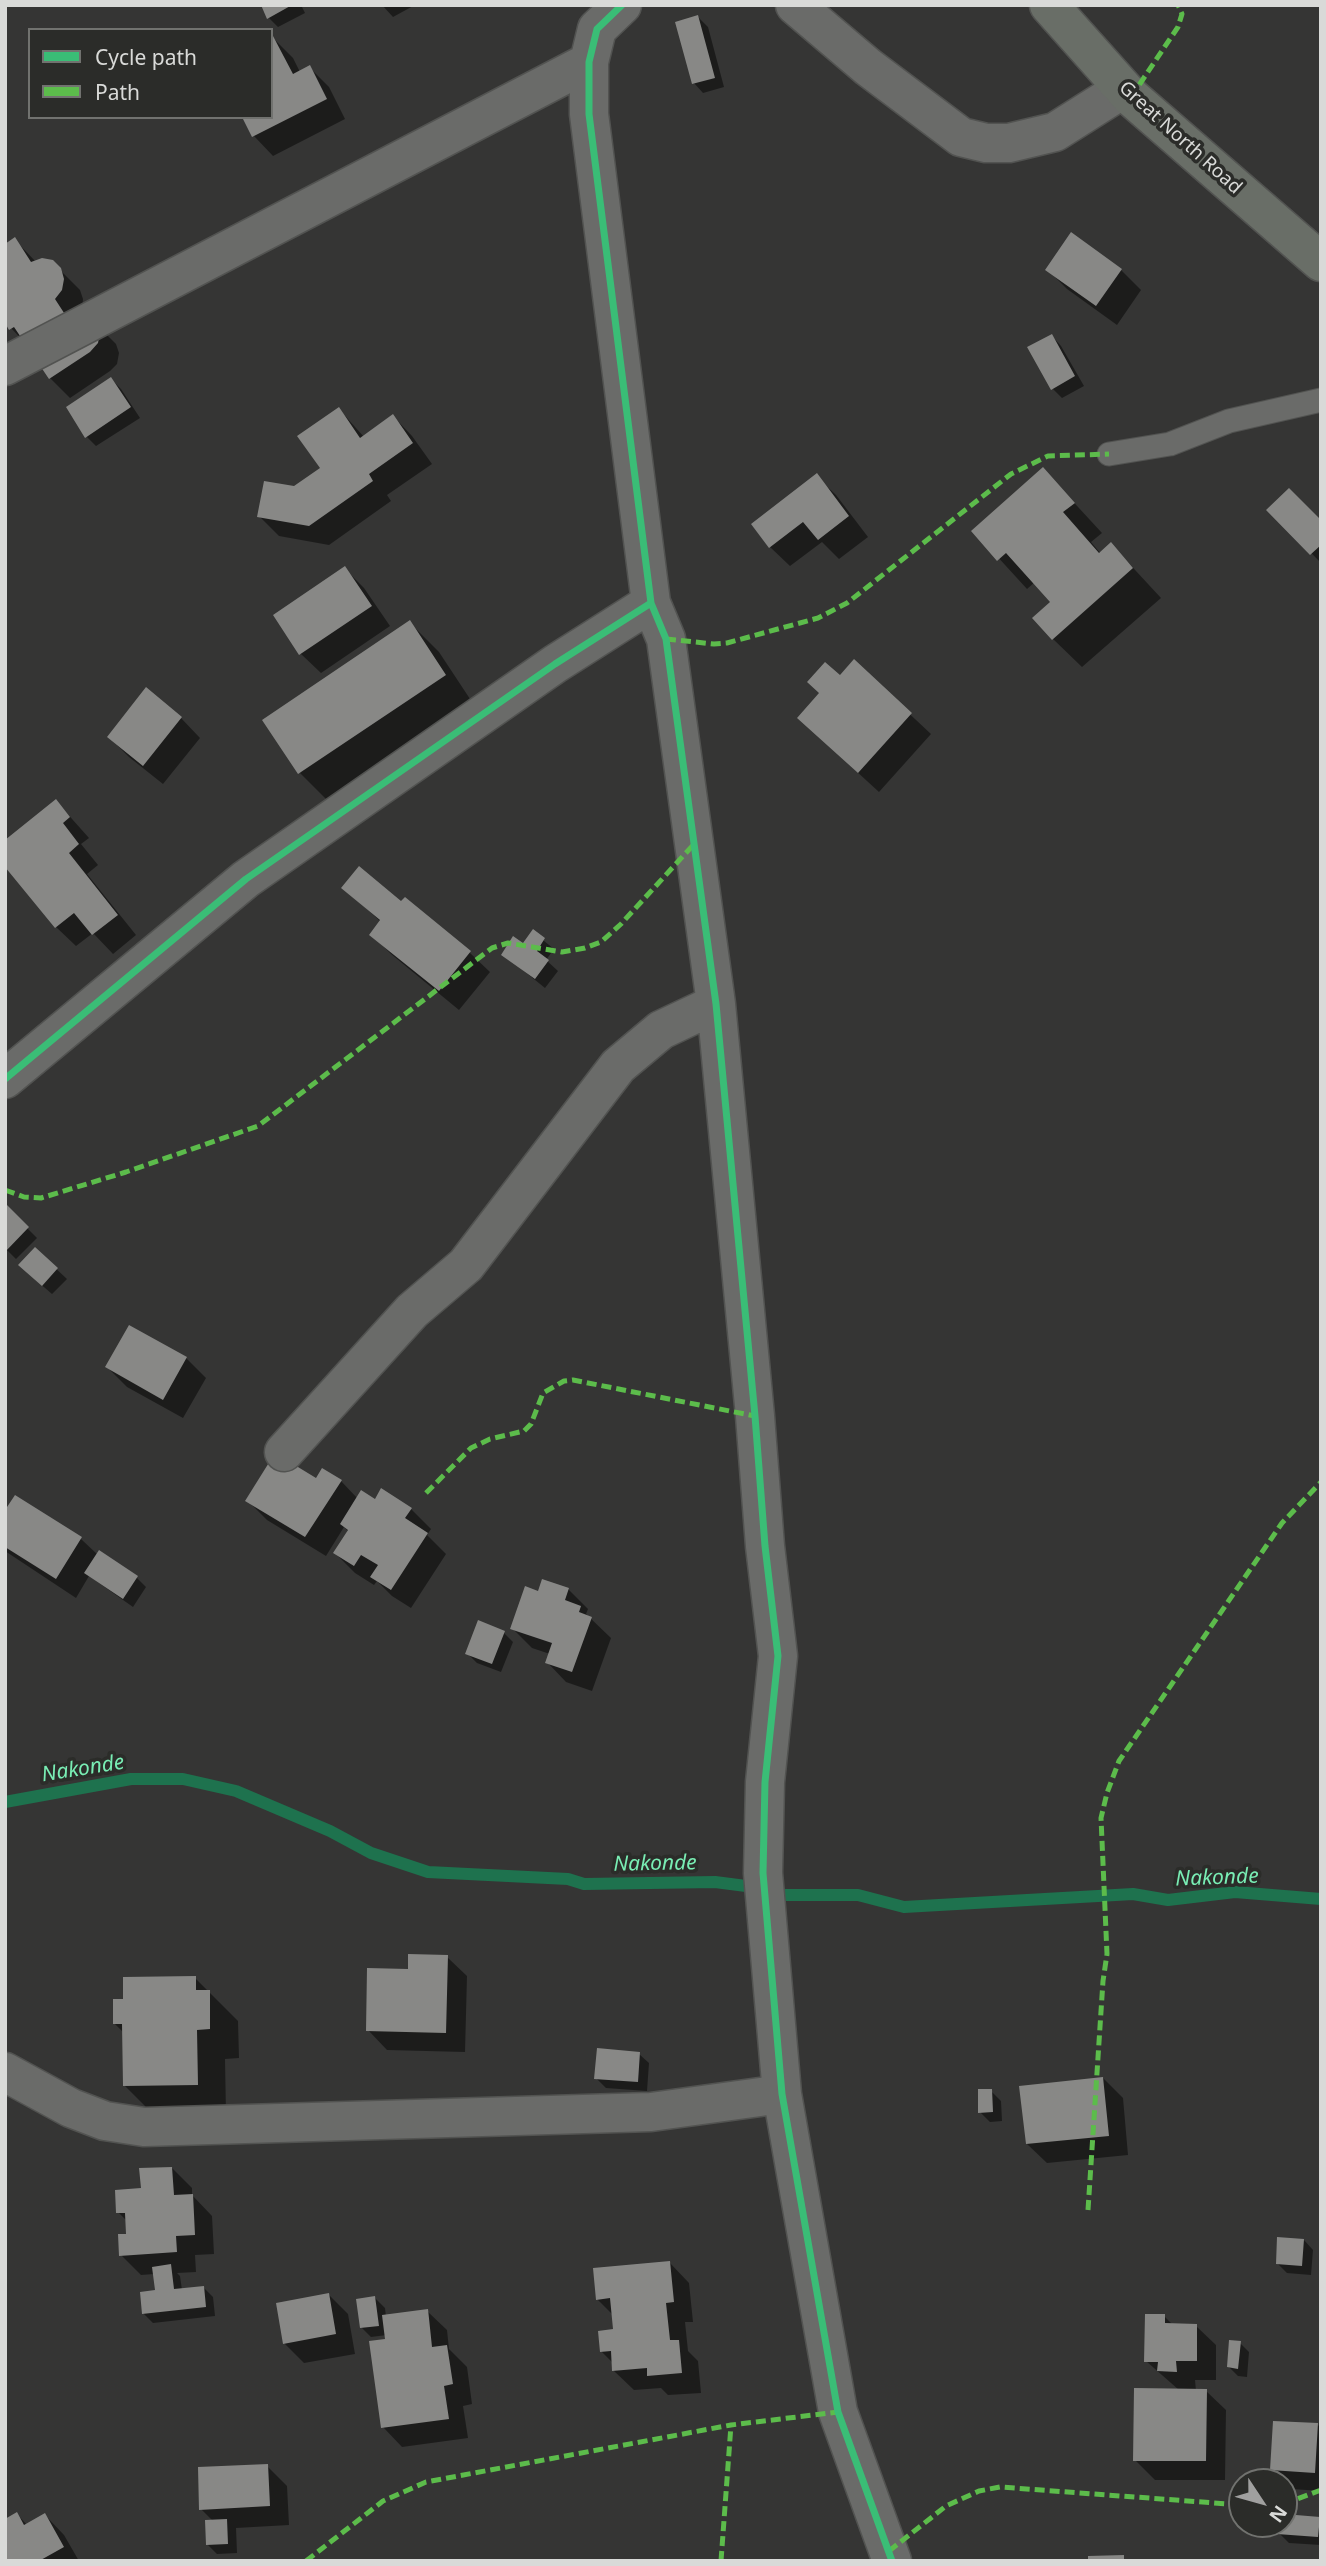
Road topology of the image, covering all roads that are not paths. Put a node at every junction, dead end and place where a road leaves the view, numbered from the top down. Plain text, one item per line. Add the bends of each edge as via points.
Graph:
1 (622, 5) edge
2 (795, 5) edge
3 (1049, 5) edge
4 (589, 62) junction
5 (1123, 89) junction
6 (1321, 262) edge
7 (5, 366) edge
8 (1321, 400) edge
9 (1109, 454) dead end
10 (651, 603) junction
11 (716, 1004) junction
12 (5, 1079) edge
13 (284, 1452) dead end
14 (5, 2072) edge
15 (782, 2094) junction
16 (892, 2561) edge

1 - 4 street via 597,29
2 - 5 street via 961,136 986,143 1009,143 1055,132
3 - 5 highway, Great North Road
4 - 7 street
4 - 10 street via 589,114
5 - 6 highway, Great North Road
8 - 9 lane via 1228,421 1170,444
10 - 11 street via 666,639
10 - 12 street via 555,664 246,879
11 - 13 street via 661,1030 618,1066 478,1252 412,1311
11 - 15 street via 778,1656 765,1782 763,1873
14 - 15 street via 71,2108 104,2121 144,2127 651,2112
15 - 16 street via 838,2412

